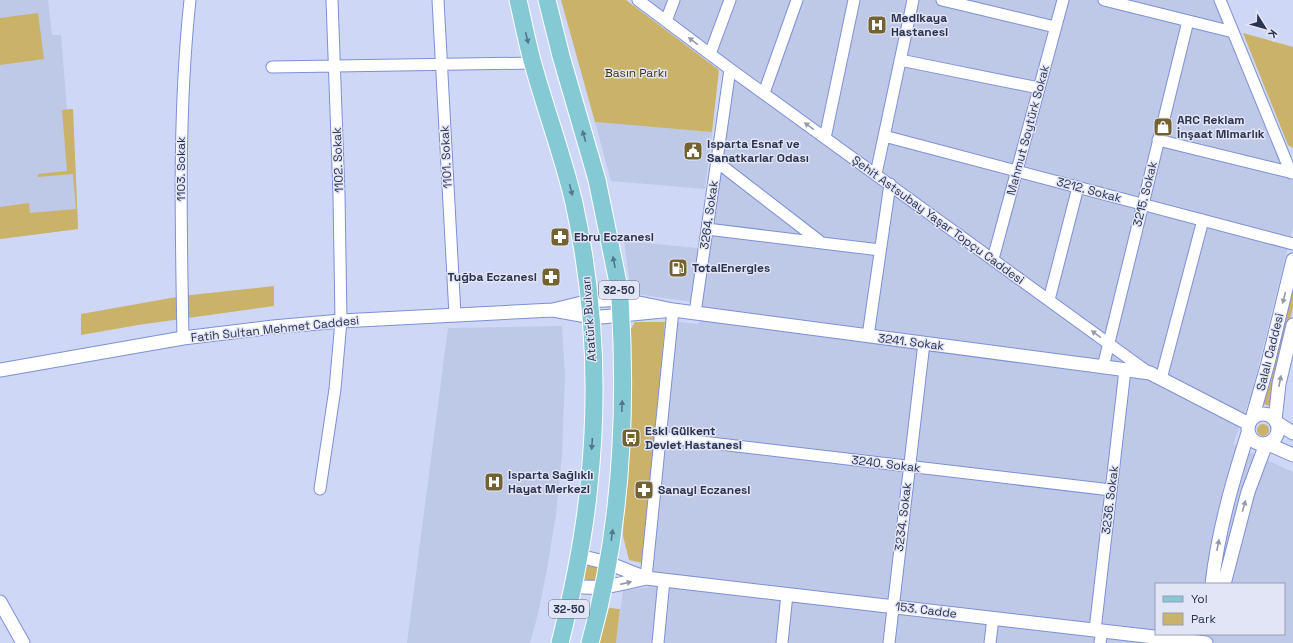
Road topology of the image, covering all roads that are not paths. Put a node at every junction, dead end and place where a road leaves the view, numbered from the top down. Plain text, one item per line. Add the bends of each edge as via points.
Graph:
1 (190, 0) edge
2 (332, 0) edge
3 (438, 0) edge
4 (518, 0) edge
5 (547, 0) edge
6 (638, 0) edge
7 (674, 0) edge
8 (730, 0) edge
9 (797, 0) edge
10 (854, 0) edge
11 (913, 0) edge
12 (942, 0) edge
13 (1062, 0) edge
14 (1104, 0) edge
15 (1220, 0) edge
16 (1188, 20) junction
17 (666, 21) junction
18 (1055, 27) junction
19 (1233, 32) junction
20 (710, 54) junction
21 (900, 60) junction
22 (533, 63) junction
23 (441, 64) junction
24 (335, 66) junction
25 (272, 67) dead end
26 (730, 69) junction
27 (1039, 88) junction
28 (764, 93) junction
29 (884, 136) junction
30 (825, 138) junction
31 (1158, 140) junction
32 (717, 162) junction
33 (1017, 171) junction
34 (1292, 173) edge
35 (876, 174) junction
36 (890, 184) junction
37 (1078, 187) junction
38 (1143, 204) junction
39 (1203, 220) junction
40 (707, 228) junction
41 (823, 243) junction
42 (1293, 244) edge
43 (880, 250) junction
44 (993, 259) junction
45 (1293, 260) edge
46 (620, 298) junction
47 (1049, 300) junction
48 (591, 309) junction
49 (673, 310) junction
50 (695, 313) junction
51 (455, 315) junction
52 (621, 316) junction
53 (341, 321) junction
54 (1293, 325) edge
55 (868, 336) junction
56 (183, 338) junction
57 (924, 343) junction
58 (1109, 344) junction
59 (1103, 367) junction
60 (0, 370) edge
61 (1125, 370) junction
62 (1156, 376) junction
63 (1275, 421) junction
64 (1249, 425) junction
65 (1293, 434) edge
66 (660, 437) junction
67 (1267, 444) junction
68 (1293, 455) edge
69 (909, 467) junction
70 (320, 489) dead end
71 (1111, 490) junction
72 (579, 556) junction
73 (608, 563) junction
74 (646, 578) junction
75 (664, 580) junction
76 (1212, 583) edge
77 (1224, 583) edge
78 (574, 586) junction
79 (603, 587) junction
80 (787, 594) junction
81 (0, 602) edge
82 (893, 606) junction
83 (993, 618) junction
84 (1099, 635) edge
85 (23, 643) edge
86 (560, 643) edge
87 (590, 643) edge
88 (658, 643) edge
89 (782, 643) edge
90 (889, 643) edge
91 (990, 643) edge
92 (1206, 643) edge

1 - 56 street, 1103. Sokak via 182,125
2 - 24 street, 1102. Sokak
3 - 23 street, 1101. Sokak
4 -> 22 main road, Atatürk Bulvarı / 32-50
46 -> 5 main road, 32-50 via 597,180
6 - 17 street, Şehit Astsubay Yaşar Topçu Caddesi
7 - 17 street
8 - 20 street
9 - 28 street
10 - 30 street
11 - 21 street
12 - 18 street
13 - 18 street, Mahmut Soytürk Sokak
14 - 16 street
15 - 19 street
16 - 19 street
16 - 31 street, 3215. Sokak
20 -> 17 street, Şehit Astsubay Yaşar Topçu Caddesi
18 - 27 street, Mahmut Soytürk Sokak
19 - 34 street
20 - 26 street, Şehit Astsubay Yaşar Topçu Caddesi
21 - 27 street
21 - 29 street
22 - 23 street
22 -> 48 main road, Atatürk Bulvarı / 32-50 via 574,203
23 - 24 street
23 - 51 street, 1101. Sokak
24 - 25 street
24 - 53 street, 1102. Sokak
26 - 28 street, Şehit Astsubay Yaşar Topçu Caddesi
26 - 32 street, 3264. Sokak
27 - 33 street, Mahmut Soytürk Sokak
30 -> 28 street, Şehit Astsubay Yaşar Topçu Caddesi
29 - 33 street, 3212. Sokak
29 - 35 street
30 - 35 street, Şehit Astsubay Yaşar Topçu Caddesi
31 - 34 street
31 - 38 street, 3215. Sokak
32 - 40 street, 3264. Sokak
32 - 41 street
33 - 37 street, 3212. Sokak
33 - 44 street, Mahmut Soytürk Sokak
35 - 36 street, Şehit Astsubay Yaşar Topçu Caddesi
36 - 43 street
36 - 44 street, Şehit Astsubay Yaşar Topçu Caddesi
37 - 38 street, 3212. Sokak
37 - 47 street
38 - 39 street, 3212. Sokak
38 - 58 street, 3215. Sokak
39 - 42 street, 3212. Sokak
39 - 62 street
40 - 41 street
40 - 50 street, 3264. Sokak
41 - 43 street
43 - 55 street
44 - 47 street, Şehit Astsubay Yaşar Topçu Caddesi
45 -> 64 street, Salalı Caddesi via 1268,363
46 - 48 street, 3241. Sokak
46 - 49 street, 3241. Sokak
46 - 52 main road, 32-50
58 -> 47 street, Şehit Astsubay Yaşar Topçu Caddesi
48 - 51 street, Fatih Sultan Mehmet Caddesi
48 - 52 street, 3241. Sokak
48 -> 72 main road, Atatürk Bulvarı / 32-50 via 593,438
49 - 50 street, 3241. Sokak
49 - 52 street, 3241. Sokak
49 - 66 street
50 - 55 street, 3241. Sokak
51 - 53 street, Fatih Sultan Mehmet Caddesi
73 -> 52 main road, 32-50 via 621,440
53 - 56 street, Fatih Sultan Mehmet Caddesi via 273,326
53 - 70 street, 1102. Sokak via 335,389
63 -> 54 street, Salalı Caddesi via 1279,384
55 - 57 street, 3241. Sokak
56 - 60 street, Fatih Sultan Mehmet Caddesi
57 - 59 street, 3241. Sokak
57 - 69 street, 3234. Sokak
58 - 59 street, 3215. Sokak
58 - 62 street, Şehit Astsubay Yaşar Topçu Caddesi
59 - 61 street, 3241. Sokak
61 - 62 street, 3241. Sokak
61 - 71 street, 3236. Sokak
62 - 64 street, Şehit Astsubay Yaşar Topçu Caddesi
63 - 64 street via 1266,414 1261,414
63 - 65 street
63 - 67 street via 1277,434 1275,439
64 - 67 street via 1253,441 1257,444
76 -> 64 street, Salalı Caddesi via 1225,510
66 - 69 street, 3240. Sokak
66 - 74 street
67 - 68 street
77 -> 67 street via 1248,492
69 - 71 street, 3240. Sokak
69 - 82 street, 3234. Sokak
71 - 84 street, 3236. Sokak
72 - 73 street
72 - 78 main road, Atatürk Bulvarı / 32-50
73 - 74 street
73 - 79 main road, 32-50
74 - 75 street, 153. Cadde
79 -> 74 street
75 - 80 street, 153. Cadde
75 - 88 street
78 - 79 street
78 - 86 main road, Atatürk Bulvarı / 32-50
79 - 87 main road, 32-50
80 - 82 street, 153. Cadde
80 - 89 street
81 - 85 street
82 - 83 street, 153. Cadde
82 - 90 street, 3234. Sokak
83 - 84 street, 153. Cadde
83 - 91 street
84 - 92 street, 153. Cadde

